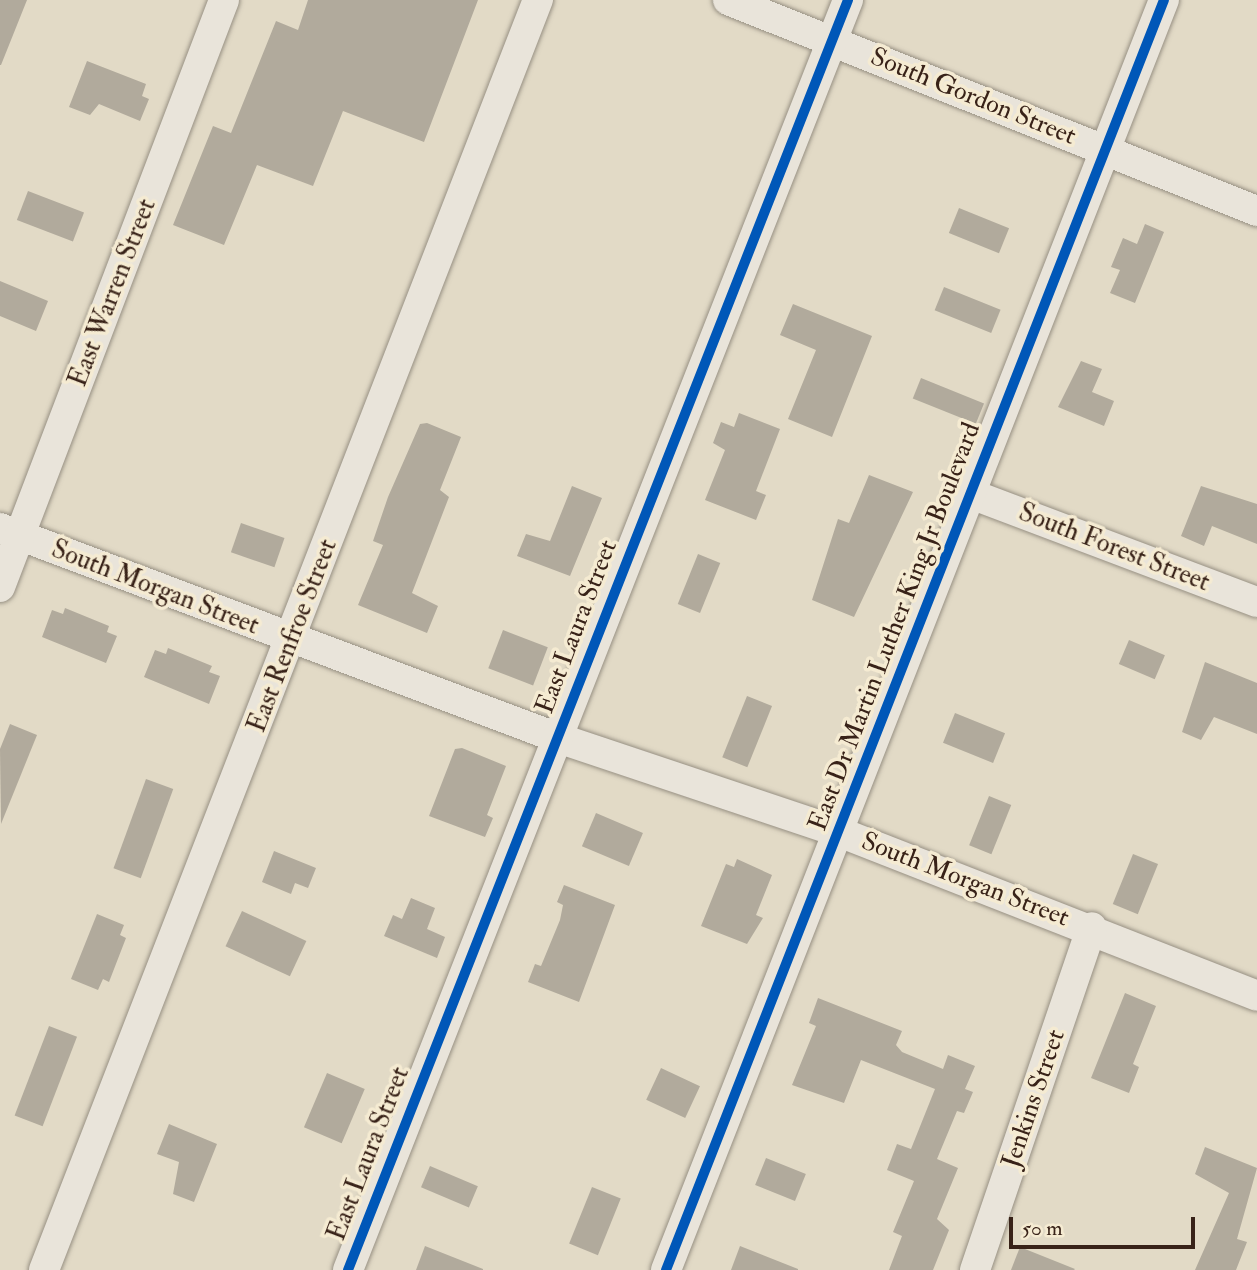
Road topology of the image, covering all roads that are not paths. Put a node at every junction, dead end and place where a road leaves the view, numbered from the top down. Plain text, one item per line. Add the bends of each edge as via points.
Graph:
1 (225, 0) edge
2 (538, 0) edge
3 (729, 0) edge
4 (848, 0) edge
5 (1164, 0) edge
6 (832, 40) junction
7 (1105, 152) junction
8 (1257, 211) edge
9 (971, 495) junction
10 (10, 531) edge
11 (0, 587) edge
12 (1257, 601) edge
13 (292, 641) junction
14 (558, 738) junction
15 (839, 832) junction
16 (1093, 928) junction
17 (1257, 996) edge
18 (44, 1270) edge
19 (348, 1270) edge
20 (666, 1270) edge
21 (975, 1270) edge

1 - 10 street, East Warren Street
2 - 13 street, East Renfroe Street
3 - 6 street, South Gordon Street
4 - 6 street, East Laura Street
5 - 7 street, East Dr Martin Luther King Jr Boulevard
6 - 7 street, South Gordon Street
6 - 14 street, East Laura Street
7 - 8 street, South Gordon Street
7 - 9 street, East Dr Martin Luther King Jr Boulevard
9 - 12 street, South Forest Street
9 - 15 street, East Dr Martin Luther King Jr Boulevard
10 - 11 street, East Warren Street
10 - 13 street, South Morgan Street
13 - 14 street, South Morgan Street
13 - 18 street, East Renfroe Street
14 - 15 street, South Morgan Street
14 - 19 street, East Laura Street
15 - 16 street, South Morgan Street
15 - 20 street, East Dr Martin Luther King Jr Boulevard
16 - 17 street, South Morgan Street
16 - 21 street, Jenkins Street

